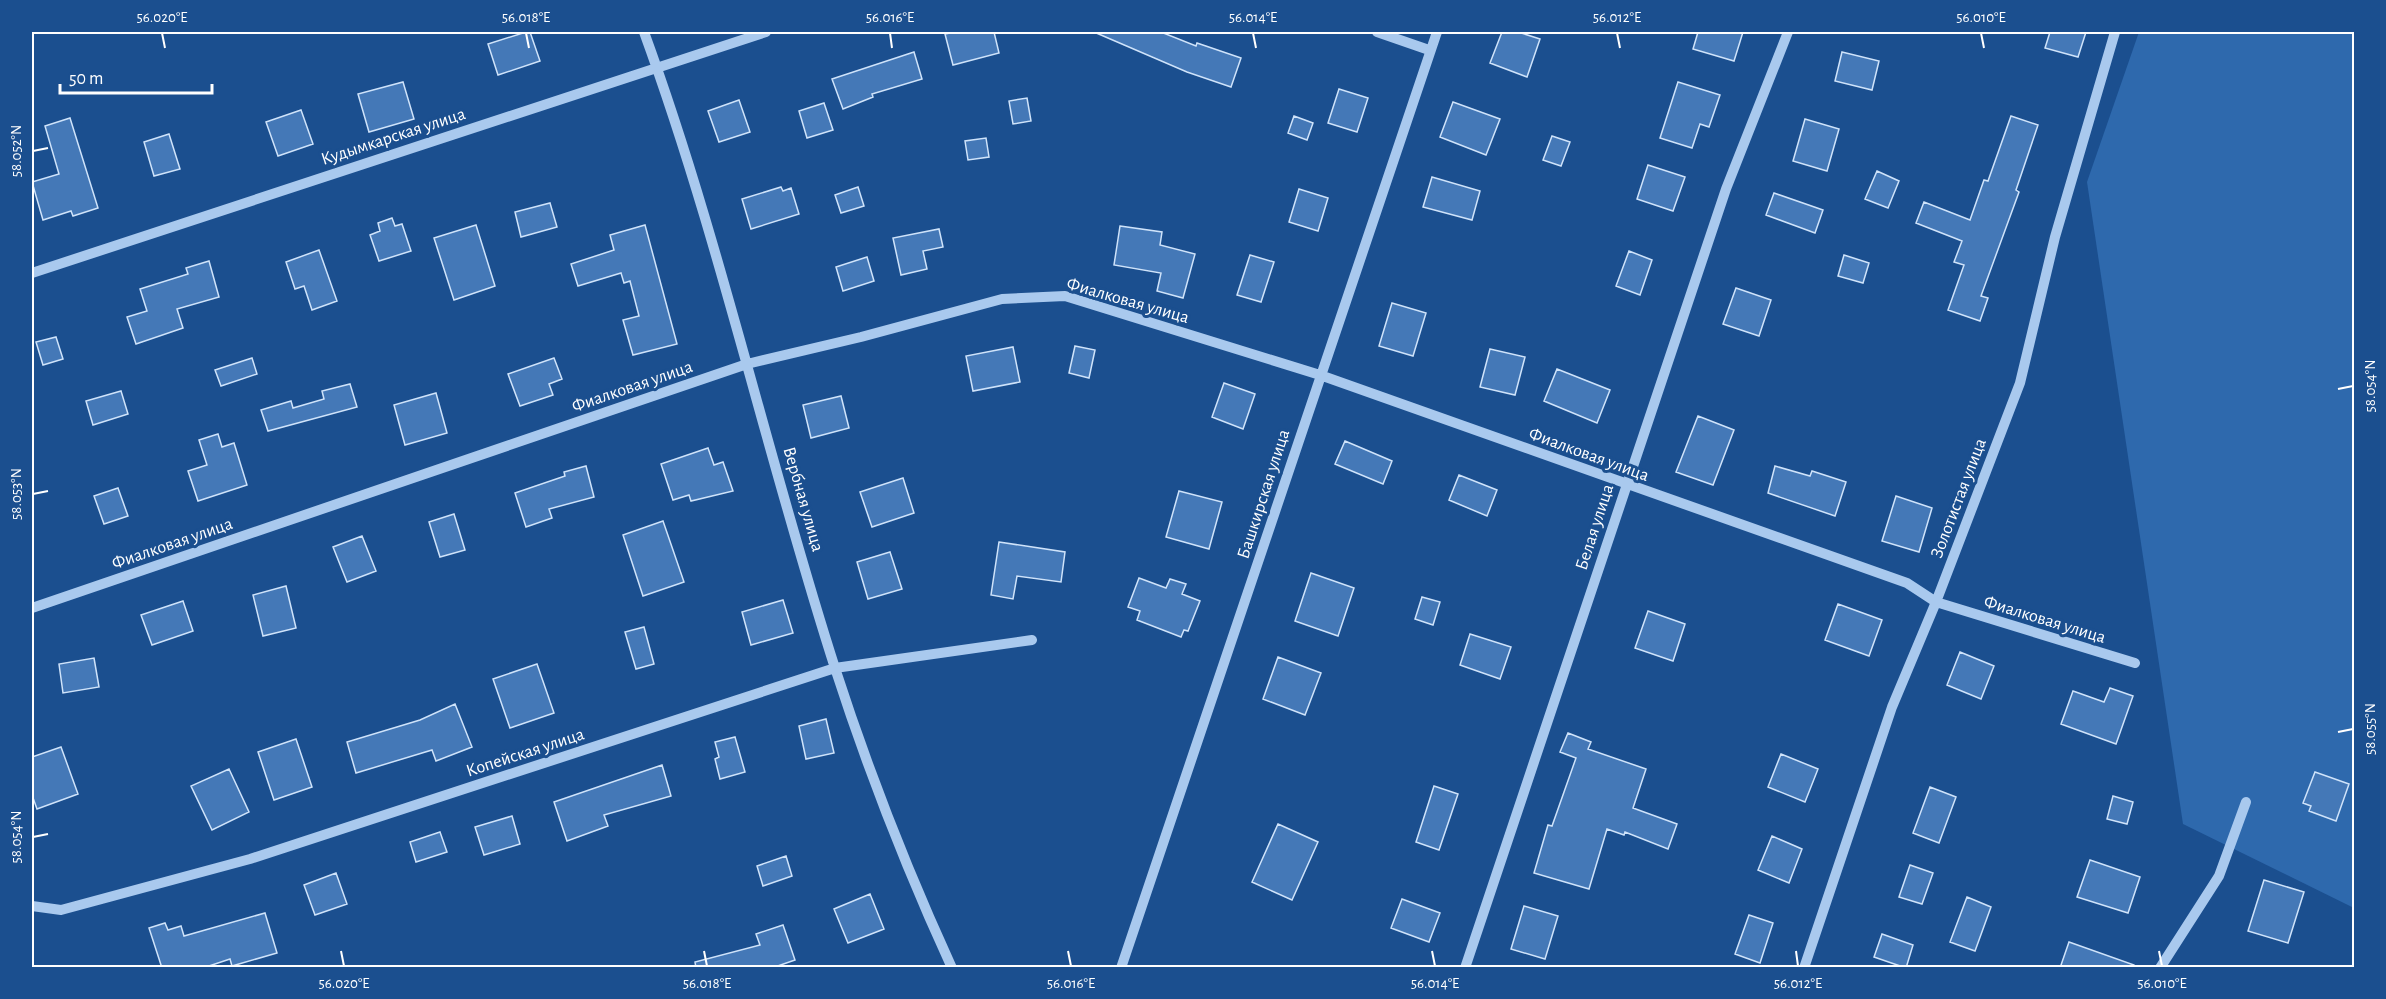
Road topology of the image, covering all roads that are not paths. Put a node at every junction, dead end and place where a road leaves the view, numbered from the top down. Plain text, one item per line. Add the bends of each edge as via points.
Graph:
1 (644, 32) edge
2 (766, 32) edge
3 (1377, 32) edge
4 (1437, 32) edge
5 (1788, 32) edge
6 (2115, 32) edge
7 (1429, 50) junction
8 (657, 66) junction
9 (32, 273) edge
10 (747, 364) junction
11 (1320, 375) junction
12 (1626, 485) junction
13 (1936, 602) junction
14 (32, 608) edge
15 (1032, 640) dead end
16 (2135, 663) dead end
17 (835, 668) junction
18 (2246, 802) dead end
19 (32, 906) edge
20 (952, 968) edge
21 (1121, 968) edge
22 (1465, 968) edge
23 (1804, 968) edge
24 (2160, 968) edge

1 - 8 street, Вербная улица
2 - 8 street, Кудымкарская улица
3 - 7 street
4 - 7 street, Башкирская улица
5 - 12 street, Белая улица via 1726,189
6 - 13 street, Золотистая улица via 2055,237 2020,383
7 - 11 street, Башкирская улица
8 - 9 street, Кудымкарская улица
8 - 10 street, Вербная улица
10 - 11 street, Фиалковая улица via 1002,299 1065,296
10 - 14 street, Фиалковая улица
10 - 17 street, Вербная улица
11 - 12 street, Фиалковая улица
11 - 21 street, Башкирская улица
12 - 13 street, Фиалковая улица via 1907,583
12 - 22 street, Белая улица
13 - 16 street, Фиалковая улица
13 - 23 street, Золотистая улица via 1892,706
15 - 17 street, Копейская улица
17 - 19 street, Копейская улица via 250,859 61,910
17 - 20 street, Вербная улица via 912,880
18 - 24 street via 2219,876

